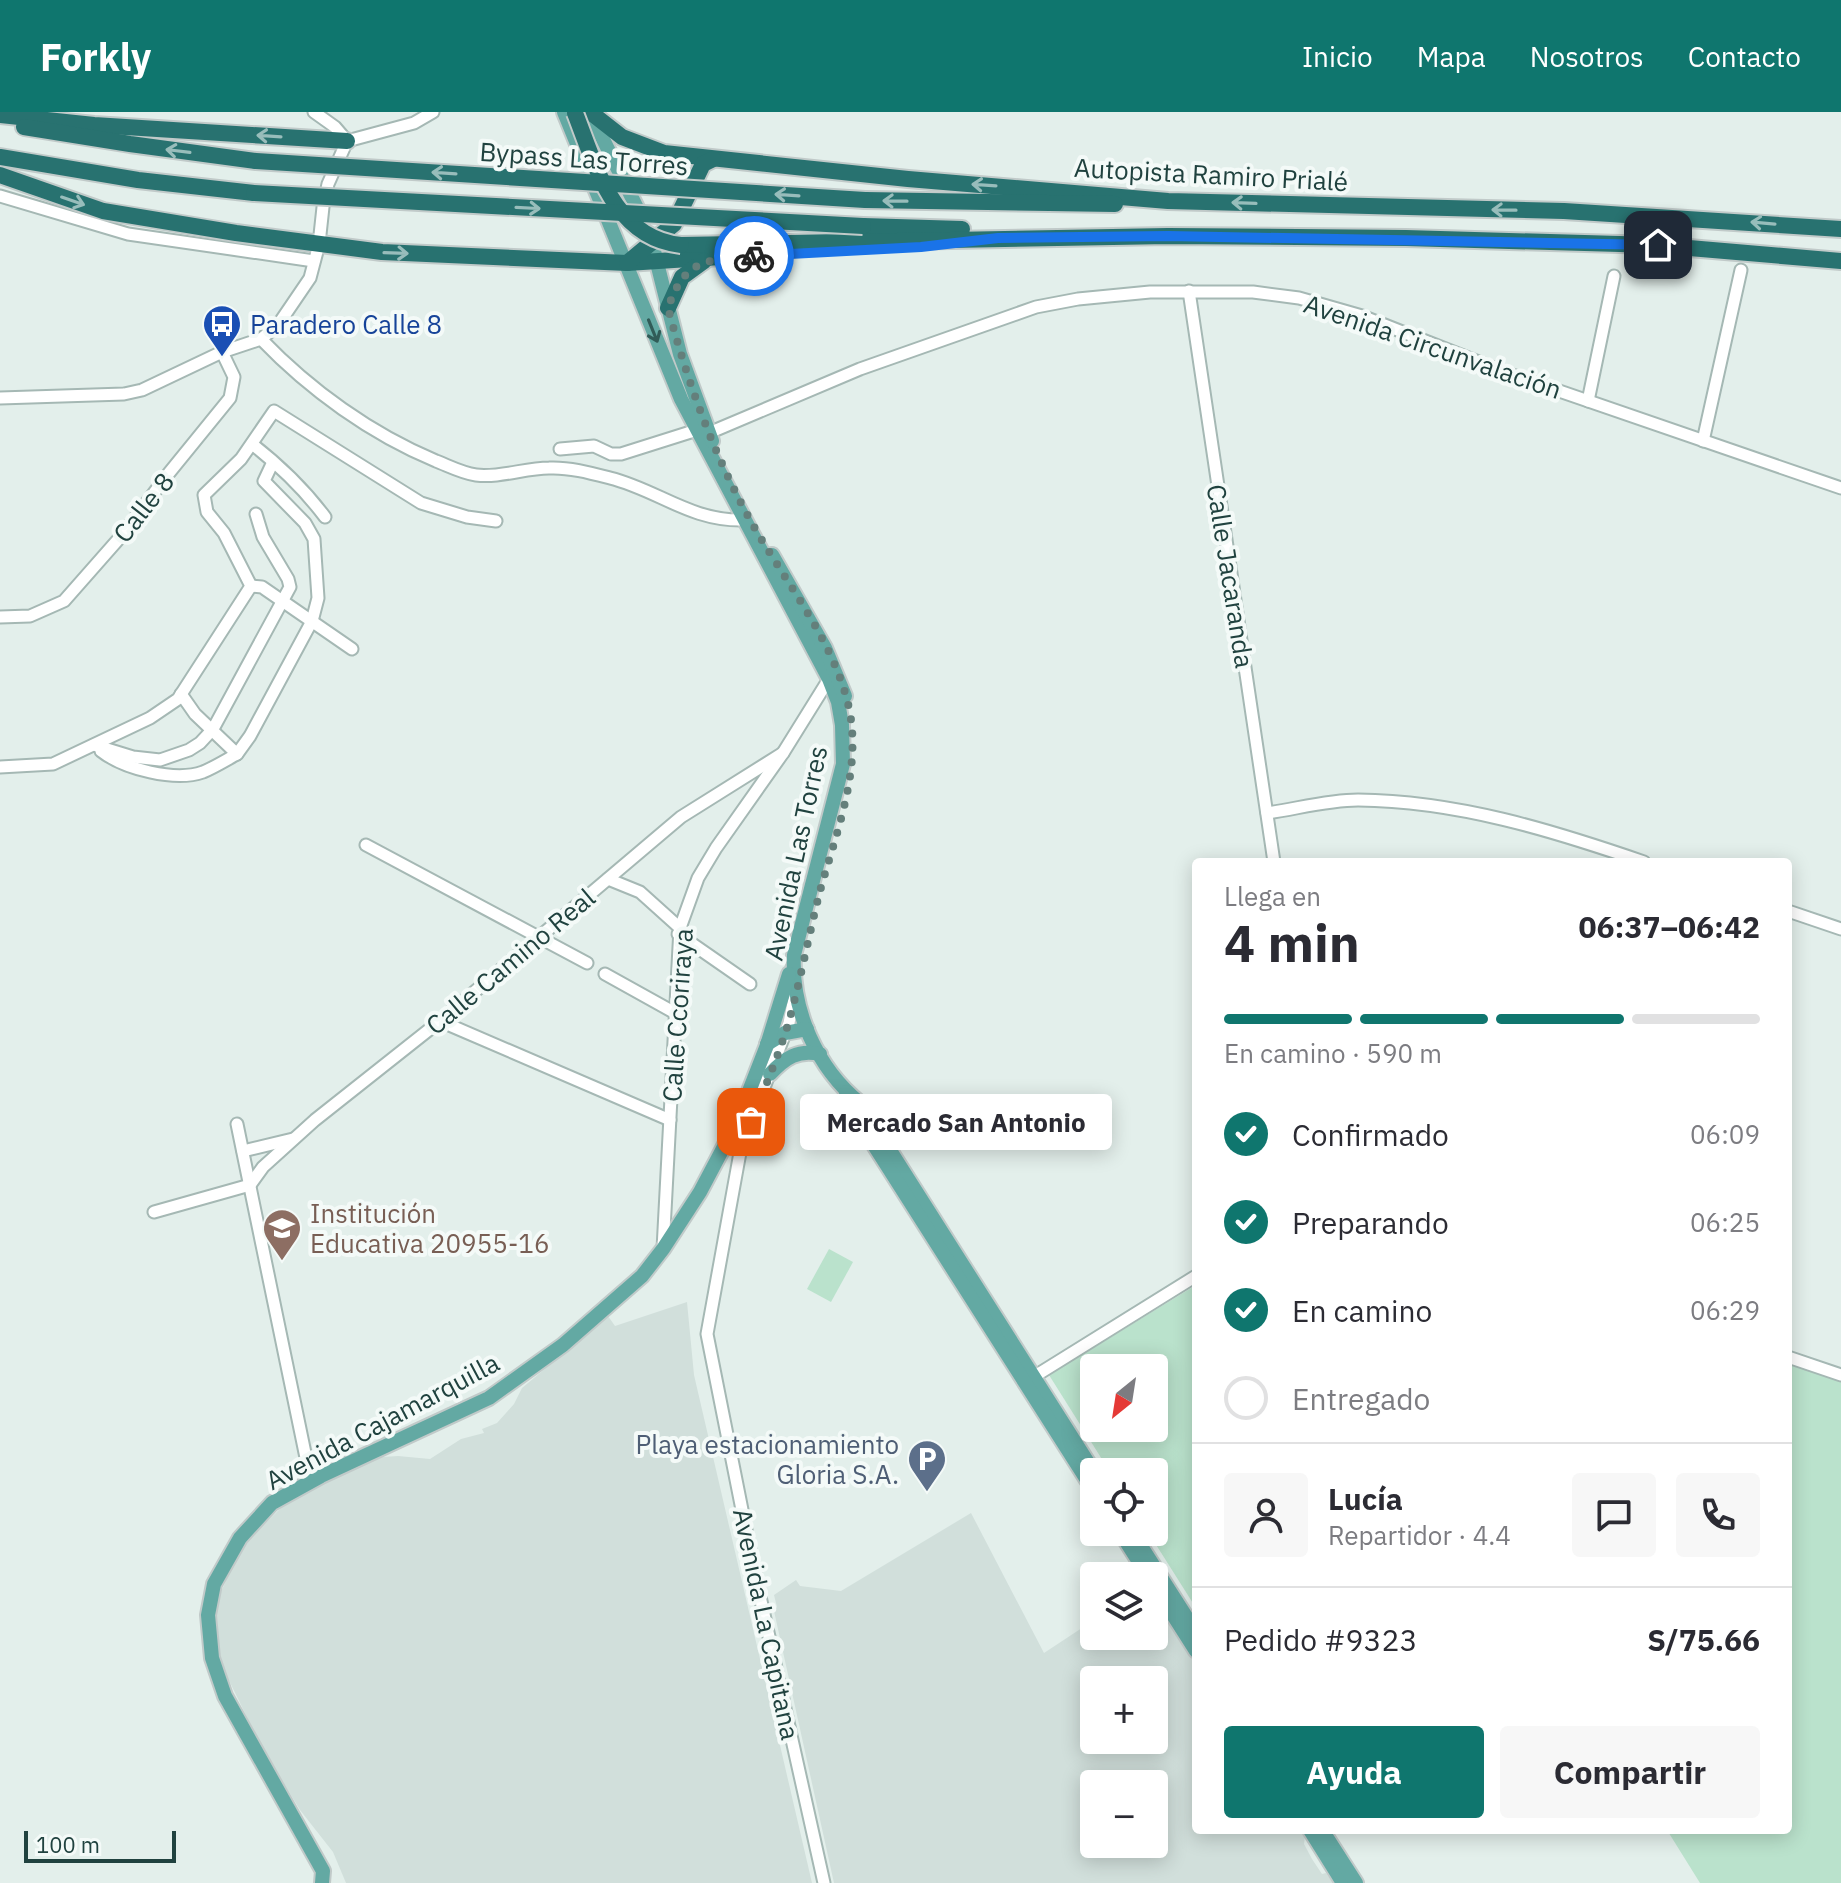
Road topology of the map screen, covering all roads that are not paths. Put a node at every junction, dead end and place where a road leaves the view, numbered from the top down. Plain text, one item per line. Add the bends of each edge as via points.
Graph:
1 (314, 112) edge
2 (433, 112) edge
3 (579, 112) edge
4 (0, 115) edge
5 (0, 121) edge
6 (347, 141) junction
7 (0, 157) edge
8 (713, 159) junction
9 (0, 175) edge
10 (0, 196) edge
11 (1168, 201) junction
12 (1841, 229) edge
13 (1168, 236) junction
14 (998, 238) junction
15 (651, 242) junction
16 (319, 244) junction
17 (707, 260) junction
18 (314, 261) junction
19 (1841, 261) edge
20 (657, 262) junction
21 (627, 263) junction
22 (1741, 270) dead end
23 (1614, 276) dead end
24 (1189, 291) junction
25 (668, 308) junction
26 (261, 339) junction
27 (222, 352) junction
28 (0, 398) edge
29 (1588, 401) junction
30 (702, 433) junction
31 (1703, 441) junction
32 (252, 444) junction
33 (560, 449) dead end
34 (272, 464) junction
35 (1841, 488) edge
36 (256, 514) dead end
37 (325, 517) dead end
38 (743, 520) junction
39 (496, 521) dead end
40 (251, 586) junction
41 (284, 602) junction
42 (0, 617) edge
43 (312, 621) junction
44 (352, 649) dead end
45 (829, 679) junction
46 (181, 694) junction
47 (213, 729) junction
48 (94, 745) junction
49 (783, 753) junction
50 (237, 754) junction
51 (0, 767) edge
52 (1267, 813) junction
53 (366, 845) dead end
54 (1273, 858) edge
55 (1631, 858) edge
56 (608, 879) junction
57 (1792, 912) edge
58 (1841, 929) edge
59 (679, 931) junction
60 (539, 937) junction
61 (794, 955) junction
62 (587, 963) dead end
63 (605, 974) dead end
64 (750, 984) dead end
65 (795, 993) junction
66 (677, 1014) junction
67 (440, 1021) junction
68 (807, 1029) junction
69 (785, 1033) junction
70 (767, 1045) junction
71 (820, 1054) junction
72 (770, 1074) junction
73 (670, 1120) junction
74 (237, 1124) dead end
75 (295, 1138) junction
76 (243, 1151) junction
77 (250, 1185) junction
78 (154, 1212) dead end
79 (663, 1249) junction
80 (1192, 1278) edge
81 (1792, 1358) edge
82 (1841, 1375) edge
83 (1029, 1380) junction
84 (1084, 1458) edge
85 (1080, 1467) edge
86 (311, 1482) junction
87 (1141, 1546) edge
88 (1168, 1607) edge
89 (1192, 1626) edge
90 (1192, 1645) edge
91 (1312, 1834) edge
92 (1325, 1834) edge
93 (322, 1883) edge
94 (824, 1883) edge
95 (1343, 1883) edge
96 (1356, 1883) edge

1 - 6 street
2 - 6 street via 414,123
3 - 8 highway, Autopista Ramiro Prialé via 642,146
3 - 14 highway, bridge via 603,184 619,211 651,236 681,245
3 - 15 main road, Avenida Las Torres
3 - 21 main road, Avenida Las Torres via 582,159
6 -> 4 highway
11 -> 5 highway, Bypass Las Torres, bridge via 1104,205 865,200 256,161
6 - 16 street via 328,184
7 -> 13 highway, Bypass Las Torres, bridge via 254,193 863,226
11 -> 8 highway, Autopista Ramiro Prialé
8 - 15 highway via 701,167 678,219
9 -> 16 highway via 103,211
10 - 18 street via 128,234
12 -> 11 highway, Autopista Ramiro Prialé via 1564,211
13 - 14 highway
13 - 19 highway via 1626,244
14 - 17 highway
15 - 20 main road, Avenida Las Torres
15 - 21 highway
16 - 18 street
16 -> 21 highway via 382,252
17 - 20 highway
17 - 25 highway via 682,277
18 - 26 street via 298,298
20 - 21 highway
20 - 25 main road, Avenida Las Torres
21 -> 30 main road, Avenida Las Torres via 681,399
22 - 31 street
23 - 29 street
24 - 29 street, Avenida Circunvalación via 1253,292 1316,302
24 - 30 street, Avenida Circunvalación via 1078,299 1026,310
24 - 52 street, Calle Jacaranda
25 - 30 main road, Avenida Las Torres
26 - 27 street
26 - 38 street via 357,418 414,452 465,473 574,470 613,478 698,515
27 - 28 street via 124,394
27 - 42 street, Calle 8 via 234,377 230,398 123,534 64,601 30,616
29 - 31 street, Avenida Circunvalación
30 - 33 street, Avenida Circunvalación via 621,454 594,446
30 - 38 main road, Avenida Las Torres
30 - 65 main road, Avenida Las Torres via 825,648 850,720 848,784
31 - 35 street, Avenida Circunvalación
32 - 34 street
32 - 39 street via 276,411 421,503
32 - 40 street via 204,495 204,504
34 - 37 street via 283,469
34 - 43 street via 264,481 314,539 318,598
36 - 41 street via 288,579
38 - 45 main road, Avenida Las Torres
40 - 41 street
40 - 46 street
41 - 43 street
41 - 47 street
43 - 44 street
43 - 50 street
45 - 49 street, Calle Ccoriraya
45 - 61 main road, Avenida Las Torres via 842,725 843,764
46 - 47 street
46 - 48 street via 150,718
47 - 48 street via 189,750 160,760
47 - 50 street
48 - 50 street via 117,762 169,775 202,773
48 - 51 street via 53,764
49 - 56 street, Calle Camino Real via 681,817
49 - 59 street, Calle Ccoriraya via 698,878
52 - 54 street, Calle Jacaranda
52 - 55 street via 1355,800 1461,810
53 - 60 street
56 - 59 street via 640,892
56 - 60 street, Calle Camino Real
57 - 58 street
59 - 64 street
59 - 66 street, Calle Ccoriraya
60 - 62 street
60 - 67 street, Calle Camino Real
61 - 65 main road, Avenida Las Torres
61 - 70 main road, Avenida Cajamarquilla
63 - 66 street
65 - 68 main road, Avenida Las Torres
65 - 69 street, Avenida La Capitana
66 - 73 street, Calle Ccoriraya
67 - 73 street
67 - 75 street, Calle Camino Real
68 - 69 main road
68 - 71 main road, Avenida Las Torres
69 - 70 main road
69 - 72 street, Avenida La Capitana
70 - 79 main road, Avenida Cajamarquilla via 737,1122
71 - 72 main road via 796,1053
71 - 83 main road, Avenida Las Torres
72 - 94 street, Avenida La Capitana via 741,1147 707,1334
73 - 79 street, Calle Ccoriraya
74 - 76 street
75 - 76 street
75 - 77 street, Calle Camino Real
76 - 77 street
77 - 78 street
77 - 86 street
79 - 86 main road, Avenida Cajamarquilla via 642,1276 563,1345 489,1398
80 - 83 street
81 - 82 street
83 - 84 main road, Avenida Las Torres
83 - 85 main road, Avenida Las Torres
86 - 93 main road, Avenida Cajamarquilla via 272,1503 240,1538 214,1584 208,1615 212,1658 225,1696 323,1871
87 - 89 main road
88 - 90 main road
91 - 95 main road
92 - 96 main road

